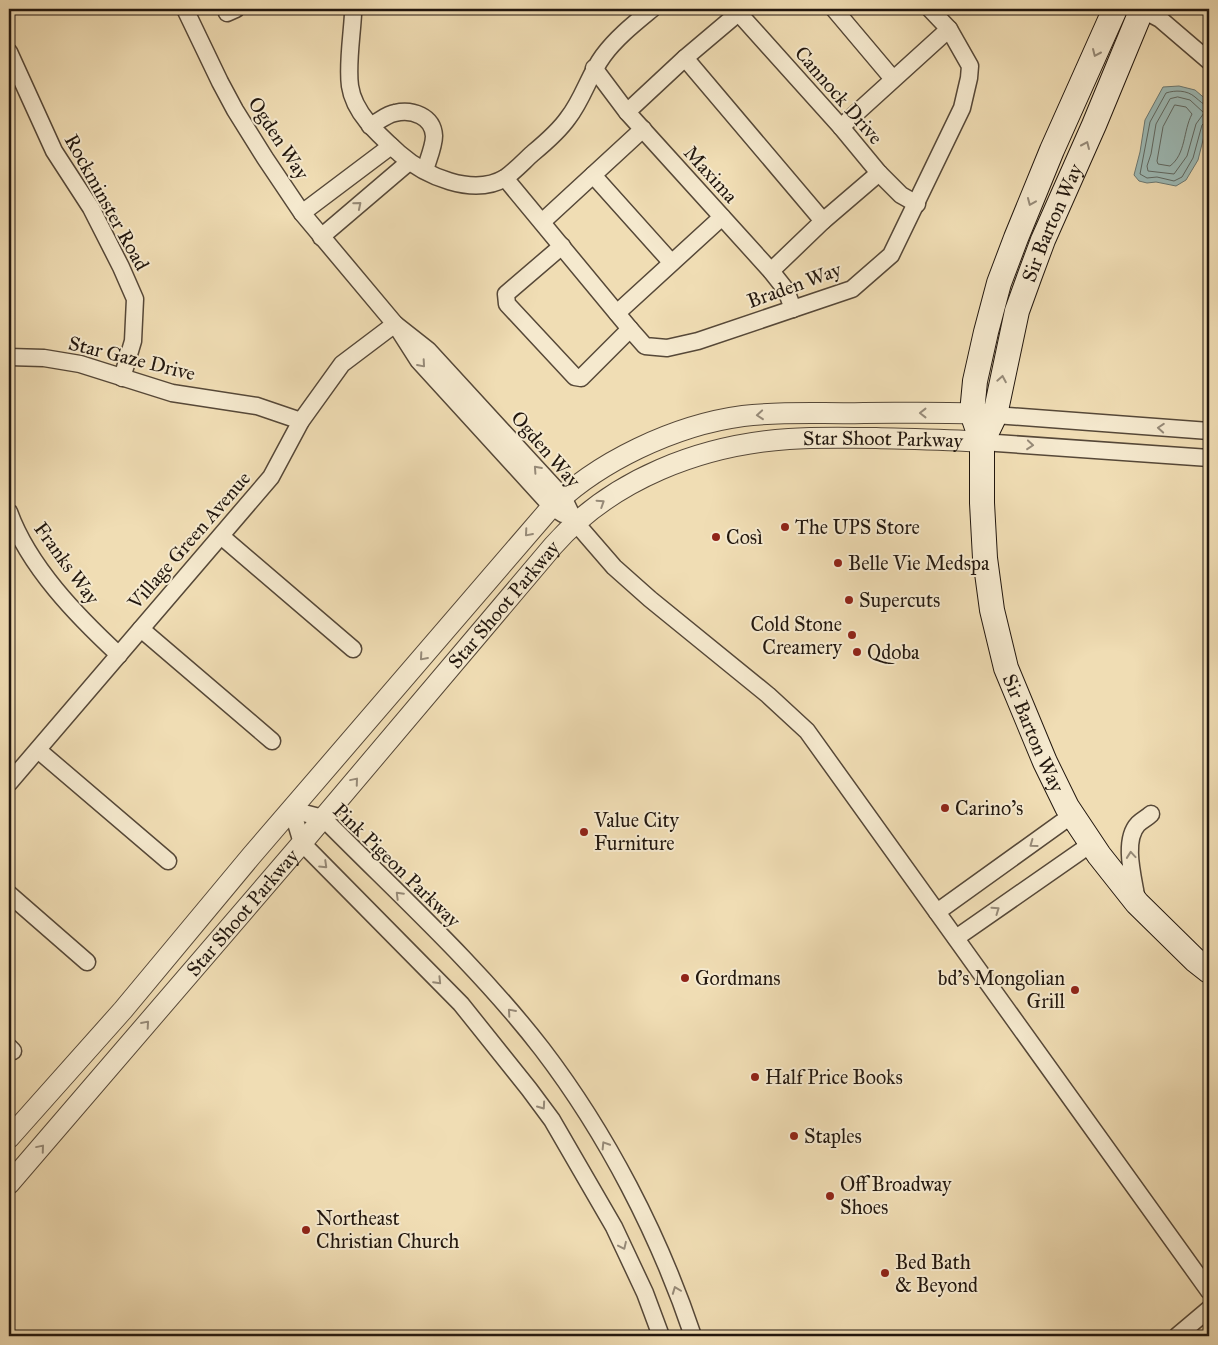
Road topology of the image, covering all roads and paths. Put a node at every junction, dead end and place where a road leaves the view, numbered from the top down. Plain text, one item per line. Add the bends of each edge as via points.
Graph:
1 (184, 9) edge
2 (352, 9) edge
3 (652, 9) edge
4 (834, 9) edge
5 (930, 9) edge
6 (1116, 9) edge
7 (1142, 9) edge
8 (739, 10) edge
9 (949, 29) junction
10 (9, 52) edge
11 (685, 58) junction
12 (1209, 61) edge
13 (594, 68) junction
14 (893, 79) junction
15 (627, 112) junction
16 (370, 126) junction
17 (842, 127) junction
18 (643, 129) junction
19 (391, 146) junction
20 (409, 162) junction
21 (425, 170) junction
22 (879, 173) junction
23 (593, 175) junction
24 (505, 178) junction
25 (917, 204) junction
26 (302, 213) junction
27 (722, 217) junction
28 (823, 221) junction
29 (542, 222) junction
30 (321, 237) junction
31 (562, 246) junction
32 (671, 262) junction
33 (771, 270) junction
34 (793, 309) junction
35 (618, 313) junction
36 (395, 324) junction
37 (630, 329) junction
38 (9, 357) edge
39 (122, 378) junction
40 (983, 414) junction
41 (301, 421) junction
42 (1209, 431) edge
43 (982, 442) junction
44 (1209, 458) edge
45 (557, 502) junction
46 (10, 520) edge
47 (575, 522) junction
48 (221, 536) junction
49 (141, 629) junction
50 (353, 649) dead end
51 (119, 654) junction
52 (272, 741) dead end
53 (38, 750) junction
54 (9, 783) edge
55 (292, 810) junction
56 (1151, 814) dead end
57 (1072, 815) junction
58 (323, 818) junction
59 (302, 843) junction
60 (1091, 844) junction
61 (168, 861) dead end
62 (9, 894) edge
63 (1138, 903) junction
64 (937, 912) junction
65 (956, 938) junction
66 (87, 962) dead end
67 (1209, 971) edge
68 (9, 1138) edge
69 (9, 1184) edge
70 (1209, 1291) edge
71 (1209, 1308) edge
72 (660, 1336) edge
73 (693, 1336) edge
74 (1177, 1336) edge

1 - 26 street, Ogden Way via 235,110
2 - 16 street via 350,86 354,102
3 - 13 street via 618,39
4 - 14 street
5 - 9 street, Braden Way
6 -> 40 main road, Sir Barton Way via 1052,150 999,283 975,381
7 - 12 street via 1160,19
40 -> 7 main road, Sir Barton Way via 1043,240
8 - 11 street
8 - 17 street, Cannock Drive
9 - 14 street
9 - 25 street, Braden Way via 970,66 969,78 962,108
10 - 39 street, Rockminster Road via 54,151 91,208 135,299 133,341
11 - 15 street
11 - 28 street
13 - 15 street, Maxima
13 - 24 street via 568,120
14 - 17 street
15 - 18 street, Maxima
16 - 19 street
16 - 21 street via 393,113 412,112 426,118 434,137
17 - 22 street, Cannock Drive
18 - 23 street
18 - 27 street, Maxima
19 - 20 street
19 - 26 street
20 - 21 street
30 -> 20 street
21 - 24 street via 441,179 466,184
22 - 25 street, Cannock Drive via 901,195
22 - 28 street
23 - 29 street
23 - 32 street
24 - 29 street, Braden Way
25 - 34 street, Braden Way via 891,255 852,289
26 - 30 street, Ogden Way
27 - 32 street
27 - 33 street, Maxima
28 - 33 street
29 - 31 street, Braden Way
30 - 36 street, Ogden Way
31 - 35 street, Braden Way
31 - 37 street via 506,294 507,304 575,377 581,378
32 - 35 street
33 - 34 street, Maxima via 786,290
34 - 37 street, Braden Way via 667,348 646,346
35 - 37 street, Braden Way
36 - 41 street, Village Green Avenue via 342,364
36 - 45 street, Ogden Way via 428,350
38 - 39 street, Star Gaze Drive via 80,364
39 - 41 street, Star Gaze Drive via 172,393 257,406
42 -> 40 street, Star Shoot Parkway
40 - 43 main road, Sir Barton Way
40 -> 45 street, Star Shoot Parkway via 771,414 720,420 644,446 615,461
41 - 48 street, Village Green Avenue via 271,477
43 -> 44 street, Star Shoot Parkway
47 -> 43 street, Star Shoot Parkway via 658,470 704,454 755,443 824,438
43 - 57 main road, Sir Barton Way via 985,558 992,610 1006,668
45 - 47 street, Ogden Way
45 -> 55 street, Star Shoot Parkway
46 - 51 street, Franks Way via 31,555 65,600
58 -> 47 street, Star Shoot Parkway
47 - 64 street, Ogden Way via 614,567 807,731
48 - 49 street, Village Green Avenue
48 - 50 street
49 - 51 street, Village Green Avenue
49 - 52 street
51 - 53 street, Village Green Avenue
53 - 54 street, Village Green Avenue
53 - 61 street
55 - 58 street, Pink Pigeon Parkway
55 - 59 street
55 - 68 street, Star Shoot Parkway via 123,1010
63 -> 56 street via 1130,840 1137,825
57 - 60 main road, Sir Barton Way
57 -> 64 street
58 - 59 street, Star Shoot Parkway
73 -> 58 street, Pink Pigeon Parkway via 665,1260 642,1211 580,1104 542,1050 471,967
69 -> 59 street, Star Shoot Parkway
59 -> 72 street via 461,1004 535,1096 614,1227 645,1293
60 - 63 main road, Sir Barton Way
65 -> 60 street
62 - 66 street
63 - 67 main road, Sir Barton Way
64 - 65 street, Ogden Way
65 - 70 street, Ogden Way
71 - 74 street

